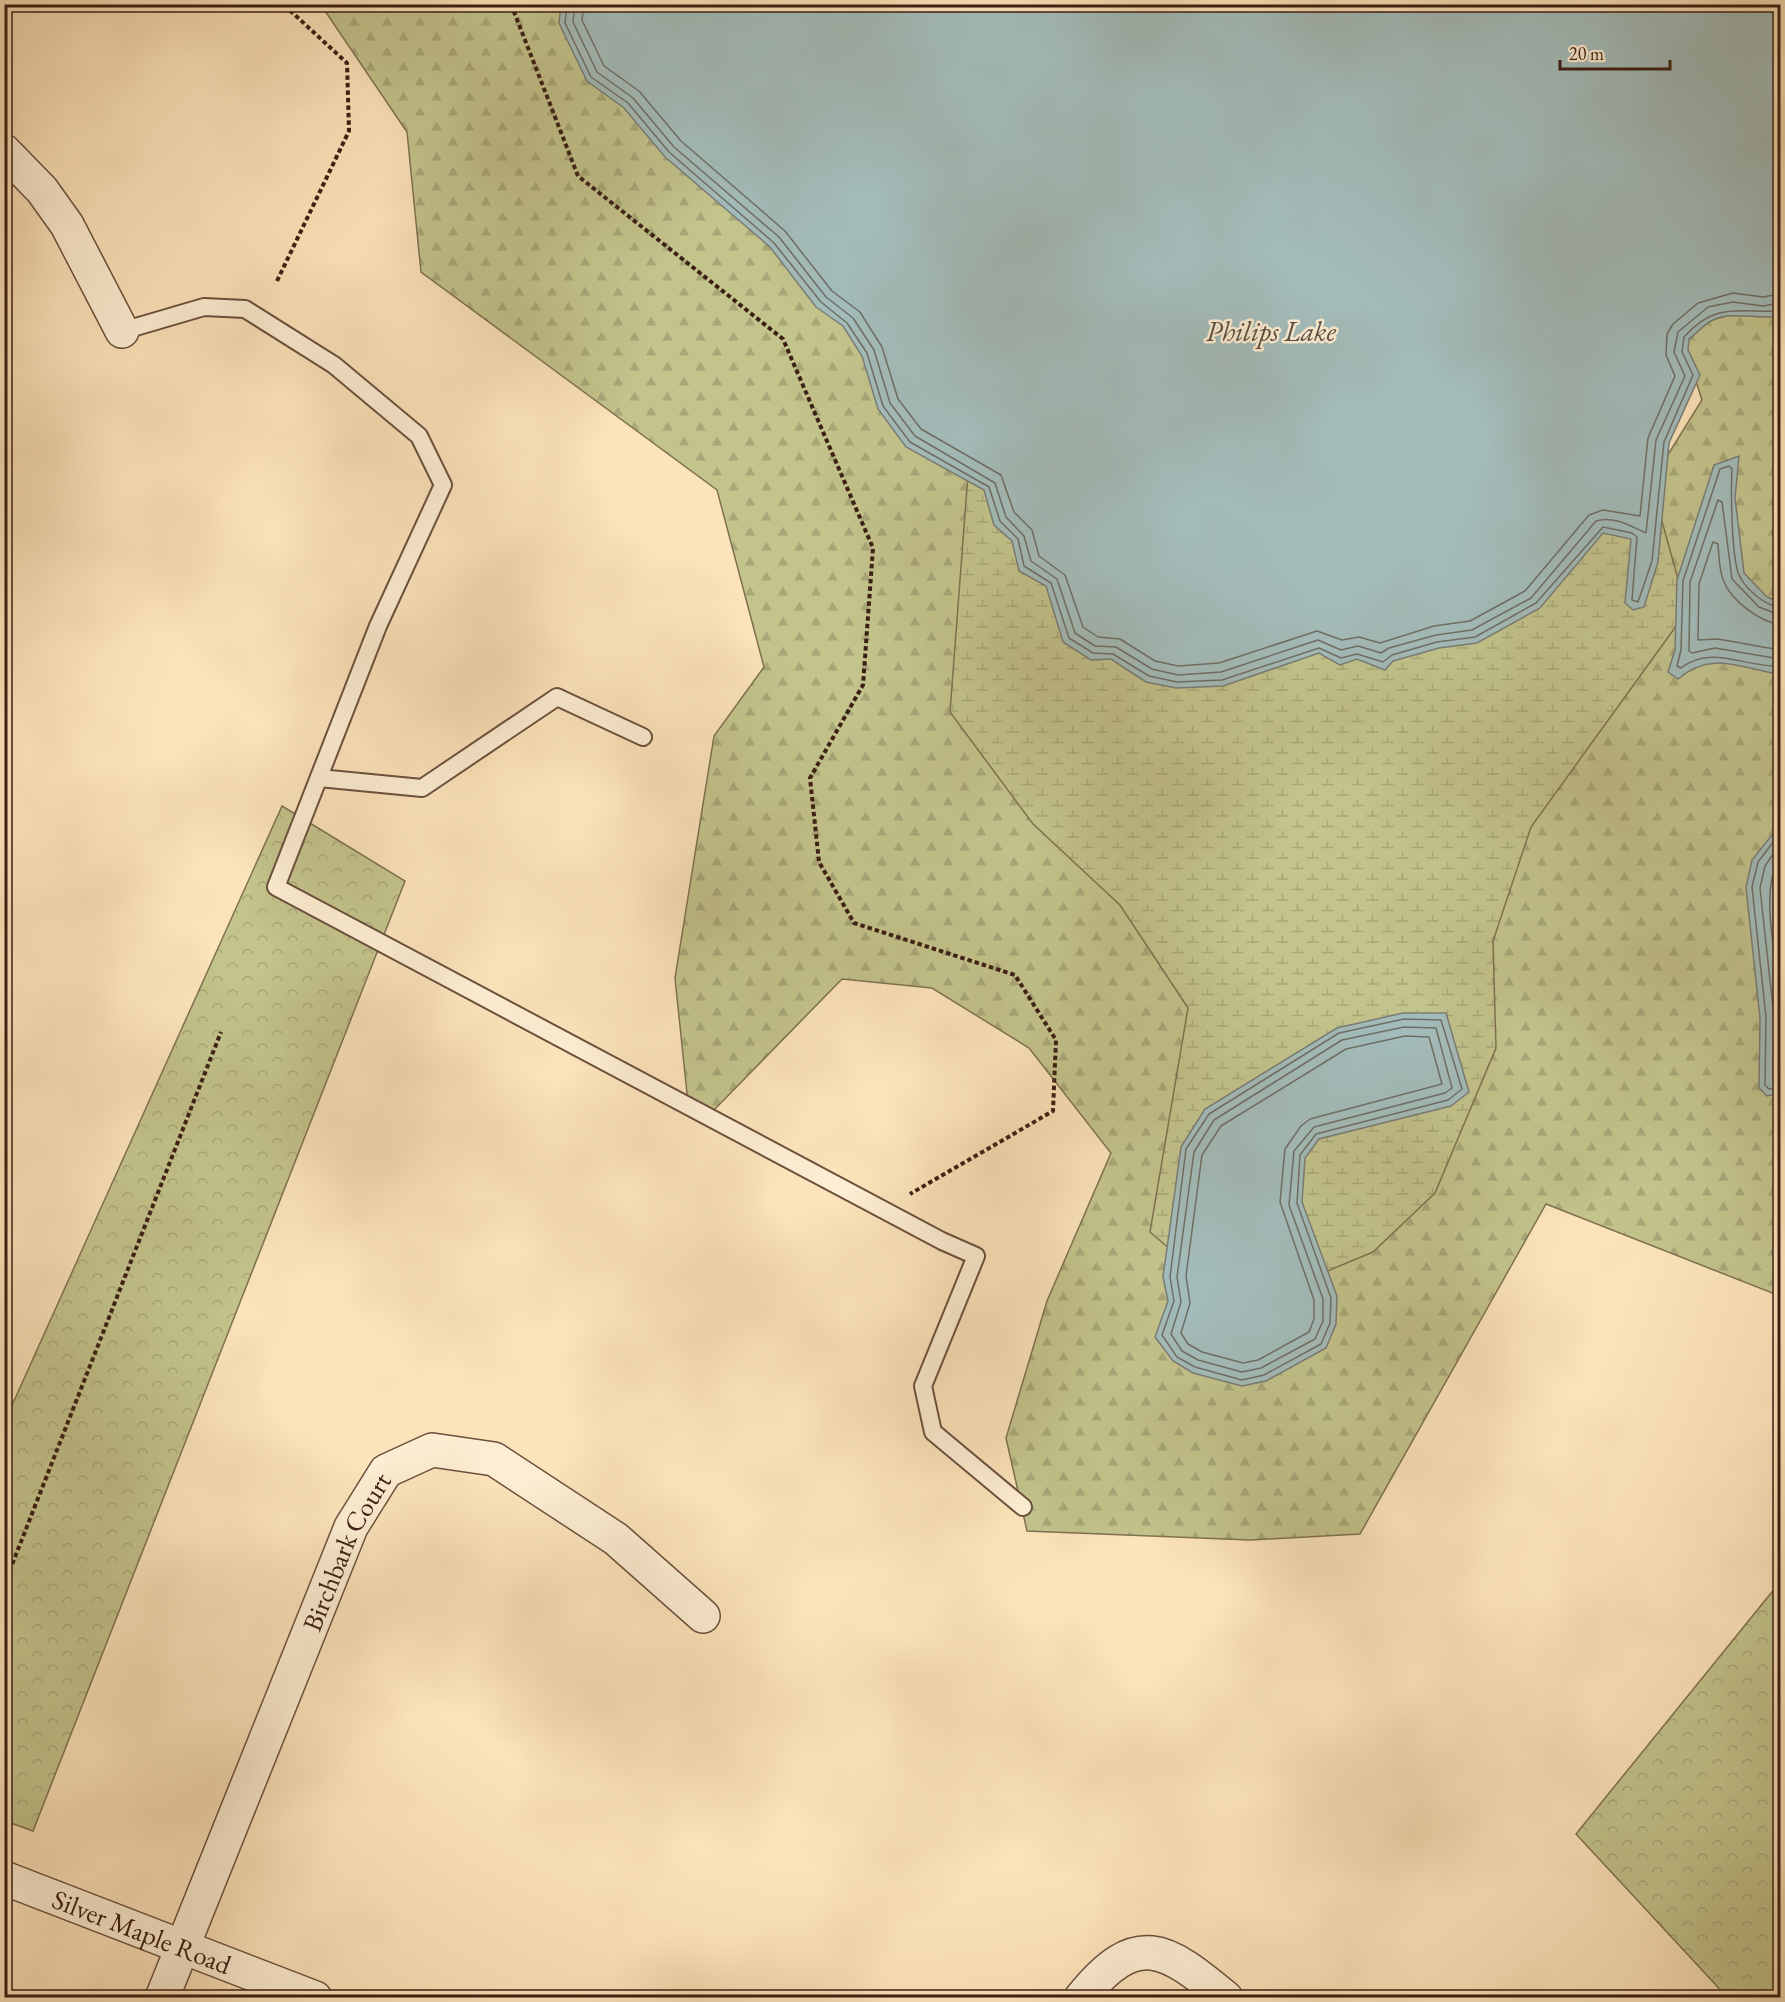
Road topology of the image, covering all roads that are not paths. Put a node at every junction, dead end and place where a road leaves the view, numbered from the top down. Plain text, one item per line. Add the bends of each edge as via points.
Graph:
1 (4, 151) edge
2 (122, 331) joint
3 (642, 737) dead end
4 (319, 778) junction
5 (1023, 1507) dead end
6 (703, 1616) dead end
7 (4, 1878) edge
8 (181, 1947) junction
9 (162, 1998) edge
10 (315, 1998) edge
11 (1081, 1998) edge
12 (1226, 1998) edge

1 - 2 street via 42,190 67,225
2 - 4 lane via 204,307 245,309 334,365 419,436 443,485 378,626
3 - 4 lane via 557,697 422,788
4 - 5 lane via 276,887 976,1256 923,1386 933,1432
6 - 8 street, Birchbark Court via 616,1539 494,1459 432,1450 386,1471 351,1527
7 - 8 street, Silver Maple Road
8 - 9 street, Birchbark Court
8 - 10 street, Silver Maple Road
11 - 12 street via 1100,1974 1140,1953 1166,1954

